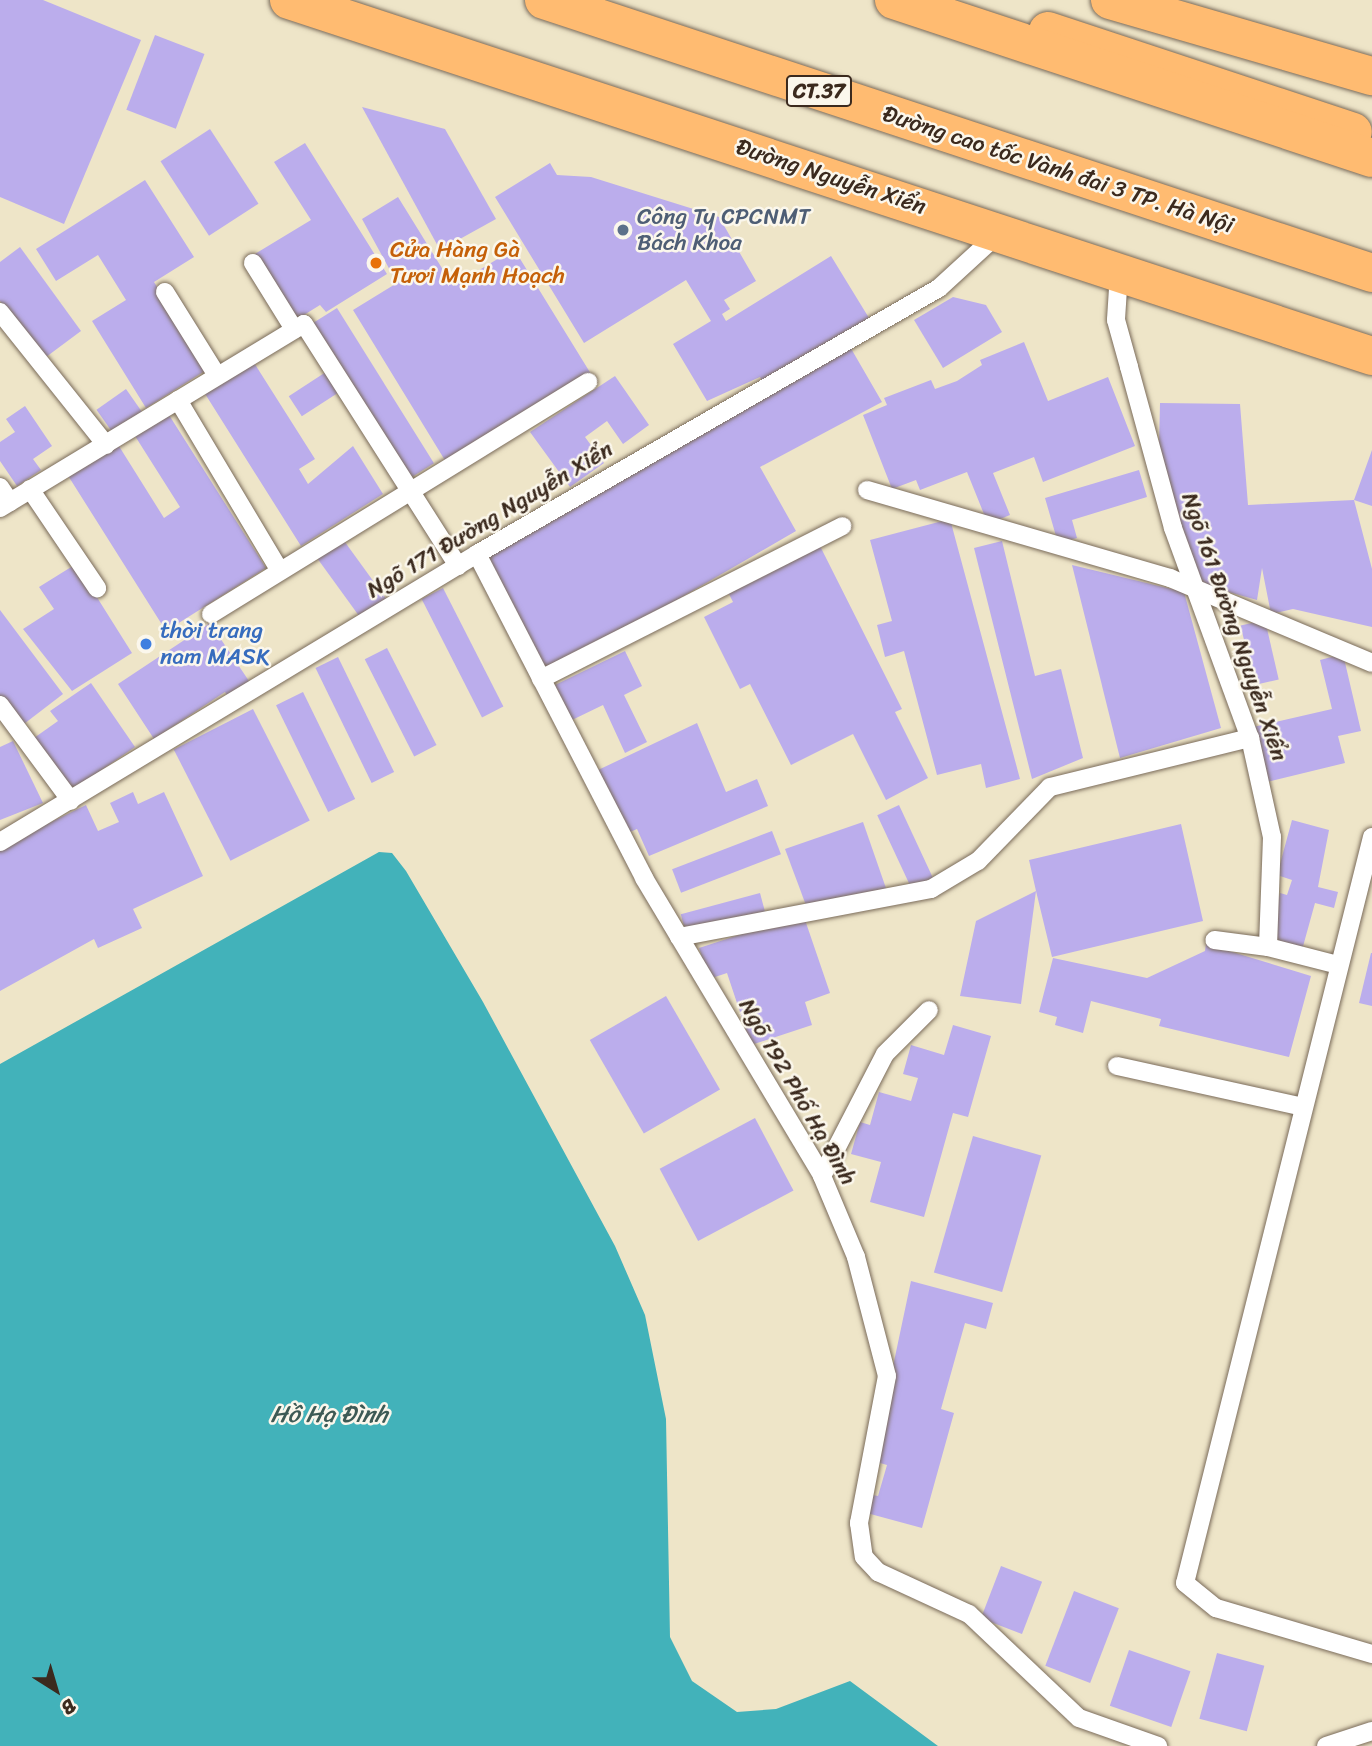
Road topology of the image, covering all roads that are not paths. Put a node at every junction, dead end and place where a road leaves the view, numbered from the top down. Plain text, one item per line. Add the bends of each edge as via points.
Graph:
1 (289, 0) edge
2 (544, 0) edge
3 (894, 0) edge
4 (953, 0) edge
5 (1085, 0) edge
6 (1110, 0) edge
7 (1073, 39) junction
8 (1372, 75) edge
9 (1129, 77) junction
10 (1372, 138) edge
11 (1372, 147) edge
12 (1372, 158) edge
13 (1094, 181) junction
14 (999, 233) junction
15 (253, 263) dead end
16 (1119, 273) junction
17 (1372, 273) edge
18 (1372, 285) edge
19 (165, 292) dead end
20 (0, 312) edge
21 (295, 329) junction
22 (1372, 356) edge
23 (216, 374) junction
24 (588, 382) dead end
25 (178, 400) junction
26 (106, 444) junction
27 (30, 489) junction
28 (409, 490) junction
29 (867, 490) dead end
30 (3, 499) edge
31 (842, 526) dead end
32 (477, 554) junction
33 (458, 566) junction
34 (280, 571) junction
35 (97, 588) dead end
36 (1194, 588) junction
37 (211, 614) dead end
38 (1372, 663) edge
39 (541, 679) junction
40 (0, 705) edge
41 (1250, 738) junction
42 (71, 801) junction
43 (1372, 837) edge
44 (0, 842) edge
45 (679, 937) junction
46 (1214, 940) dead end
47 (1268, 947) junction
48 (1338, 965) junction
49 (929, 1010) dead end
50 (1117, 1066) dead end
51 (1303, 1107) junction
52 (822, 1176) junction
53 (1372, 1654) edge
54 (1372, 1731) edge
55 (1158, 1746) edge
56 (1326, 1746) edge

1 - 14 main road, Đường Nguyễn Xiển
2 - 13 main road, Đường cao tốc Vành đai 3 TP. Hà Nội / CT.37
3 - 9 main road
4 - 7 main road
5 - 7 main road
6 - 8 main road
7 - 10 main road
9 - 11 main road
9 - 12 main road
13 - 17 main road, Đường cao tốc Vành đai 3 TP. Hà Nội / CT.37
13 - 18 main road
14 - 16 main road, Đường Nguyễn Xiển
14 - 32 lane, Ngõ 171 Đường Nguyễn Xiển via 939,288
15 - 21 lane
16 - 22 main road, Đường Nguyễn Xiển
16 - 36 lane, Ngõ 161 Đường Nguyễn Xiển via 1116,320
19 - 23 lane
20 - 26 lane
21 - 23 lane
21 - 28 lane via 304,324 313,336
23 - 25 lane
24 - 28 lane
25 - 26 lane
25 - 34 lane
26 - 27 lane
27 - 30 lane
27 - 35 lane
28 - 33 lane
28 - 34 lane
29 - 36 lane
31 - 39 lane
32 - 33 lane, Ngõ 171 Đường Nguyễn Xiển
32 - 39 lane, Ngõ 192 Phố Hạ Đình
33 - 42 lane, Ngõ 171 Đường Nguyễn Xiển
34 - 37 lane
36 - 38 lane
36 - 41 lane, Ngõ 161 Đường Nguyễn Xiển
39 - 45 lane, Ngõ 192 Phố Hạ Đình
40 - 42 lane
41 - 45 lane via 1050,787 978,861 931,889
41 - 47 lane, Ngõ 161 Đường Nguyễn Xiển via 1272,837
42 - 44 lane, Ngõ 171 Đường Nguyễn Xiển
43 - 48 lane
45 - 52 lane, Ngõ 192 Phố Hạ Đình
46 - 47 lane
47 - 48 lane
48 - 51 lane
49 - 52 lane via 885,1054
50 - 51 lane
51 - 53 lane via 1185,1583 1216,1608
52 - 55 lane, Ngõ 192 Phố Hạ Đình via 856,1257 887,1376 859,1522 864,1557 878,1572 969,1614 1079,1718
54 - 56 lane

